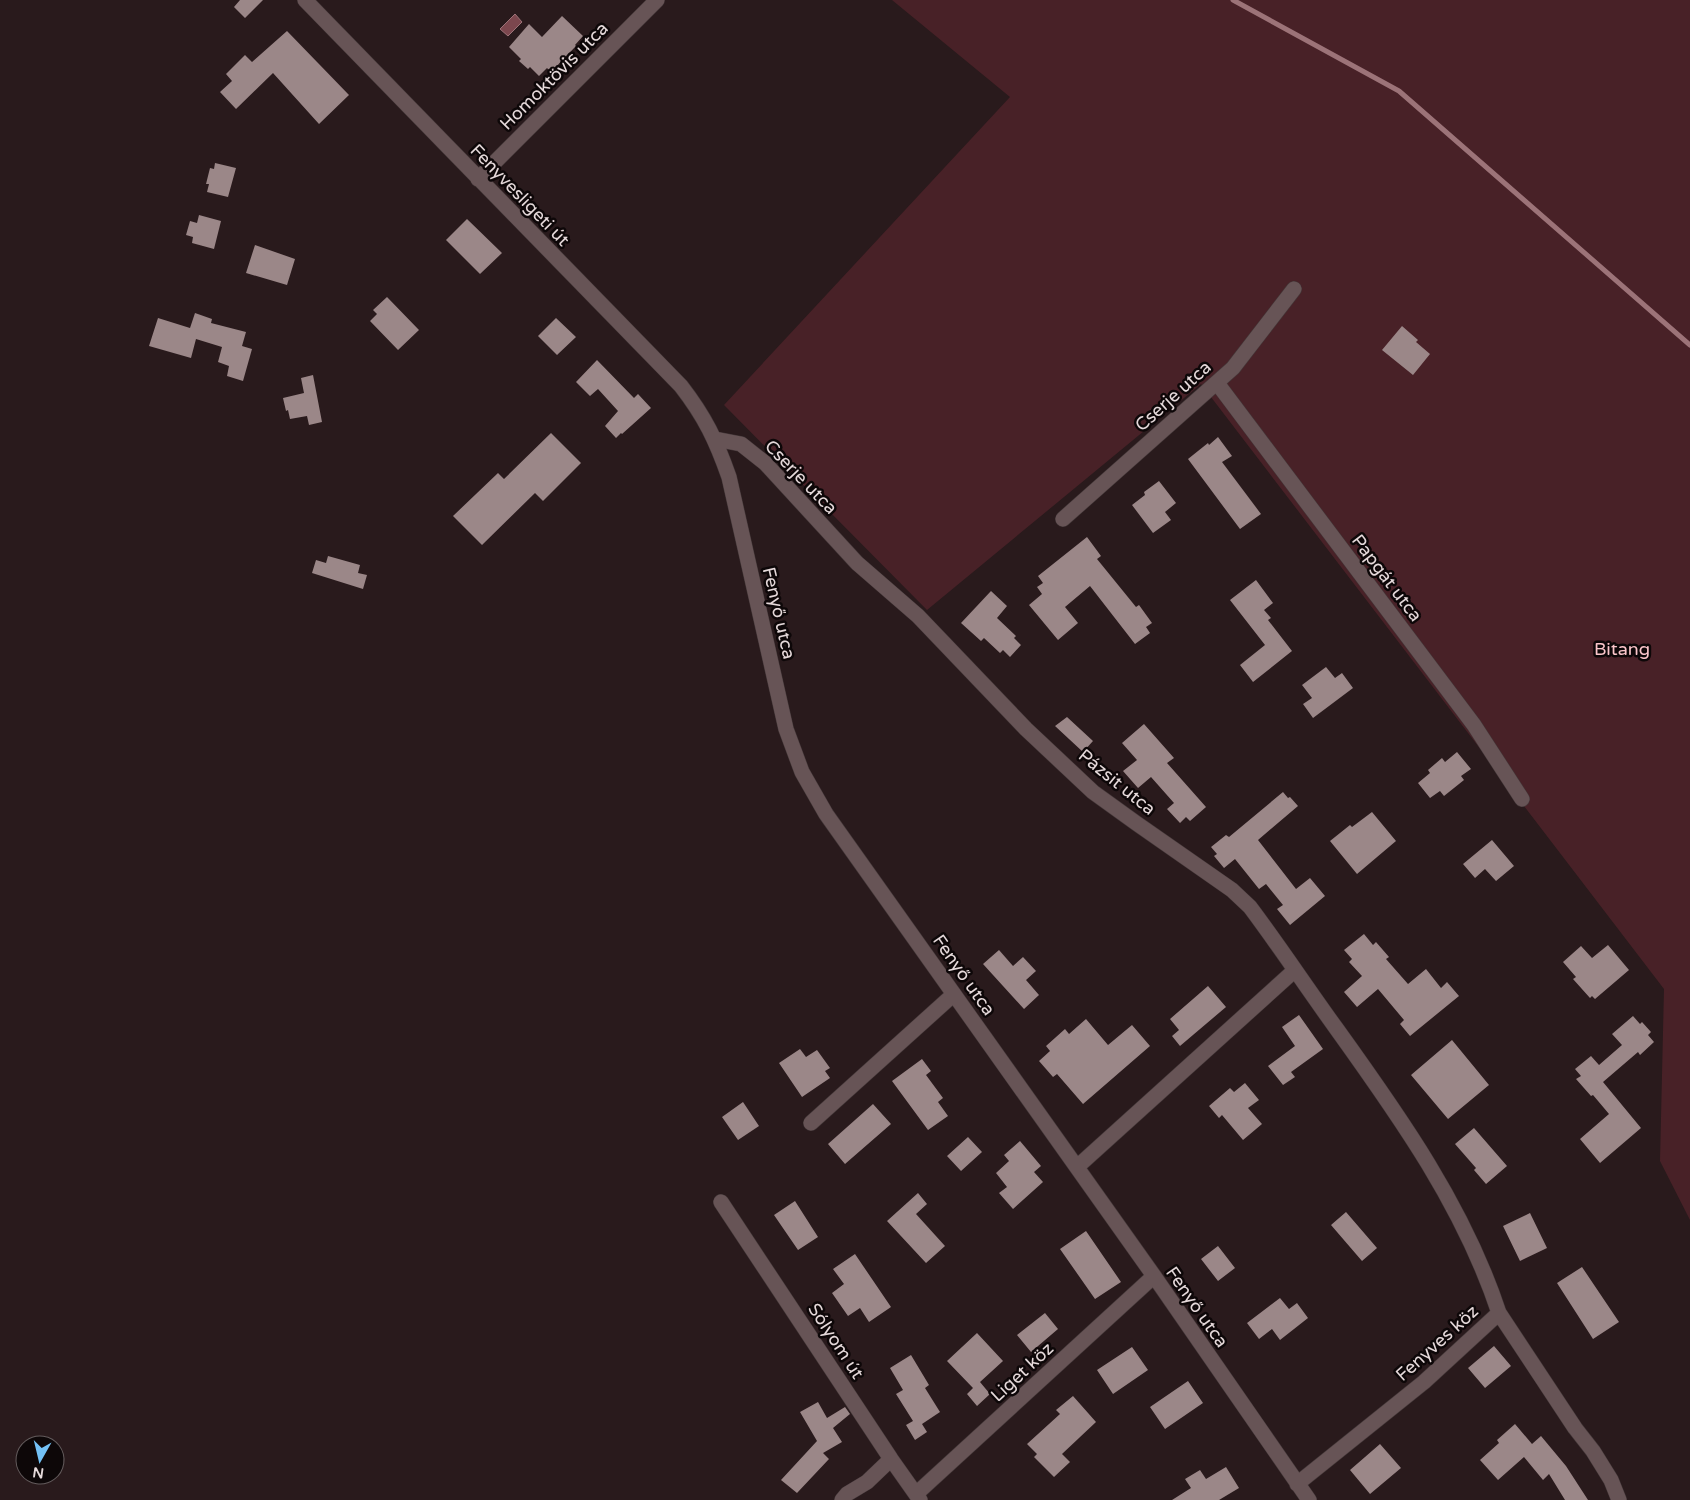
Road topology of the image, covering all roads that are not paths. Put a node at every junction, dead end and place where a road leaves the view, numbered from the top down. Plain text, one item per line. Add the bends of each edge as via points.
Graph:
1 (305, 0) edge
2 (657, 0) edge
3 (478, 179) junction
4 (1294, 289) dead end
5 (1217, 382) junction
6 (705, 419) joint
7 (714, 439) junction
8 (1063, 519) dead end
9 (918, 616) joint
10 (1522, 799) dead end
11 (1295, 970) junction
12 (954, 994) junction
13 (811, 1124) dead end
14 (1077, 1167) junction
15 (721, 1202) dead end
16 (1154, 1276) junction
17 (1499, 1313) junction
18 (891, 1459) junction
19 (1297, 1484) junction
20 (918, 1497) edge
21 (842, 1500) edge
22 (1308, 1500) edge
23 (1619, 1500) edge

1 - 3 street, Fenyvesligeti út
2 - 3 street, Homoktövis utca
3 - 6 street, Fenyvesligeti út via 681,386
4 - 5 street, Cserje utca via 1233,368
5 - 8 street, Cserje utca
5 - 10 street, Papgát utca via 1474,725
6 - 7 street, Fenyő utca
7 - 9 street, Cserje utca via 741,444 765,463 857,563
7 - 12 street, Fenyő utca via 729,477 780,705 802,772 826,814
9 - 11 street, Pázsit utca via 1026,729 1094,792 1232,890 1250,908
11 - 14 street
11 - 17 street, Pázsit utca via 1395,1109 1421,1151 1464,1228
12 - 13 street
12 - 14 street, Fenyő utca
14 - 16 street, Fenyő utca
15 - 18 street, Sólyom út
16 - 19 street, Fenyő utca
16 - 20 street, Liget köz
17 - 19 street, Fenyves köz via 1424,1382
17 - 23 street, Fenyves köz via 1597,1457
18 - 20 street, Sólyom út
18 - 21 street
19 - 22 street, Fenyő utca

